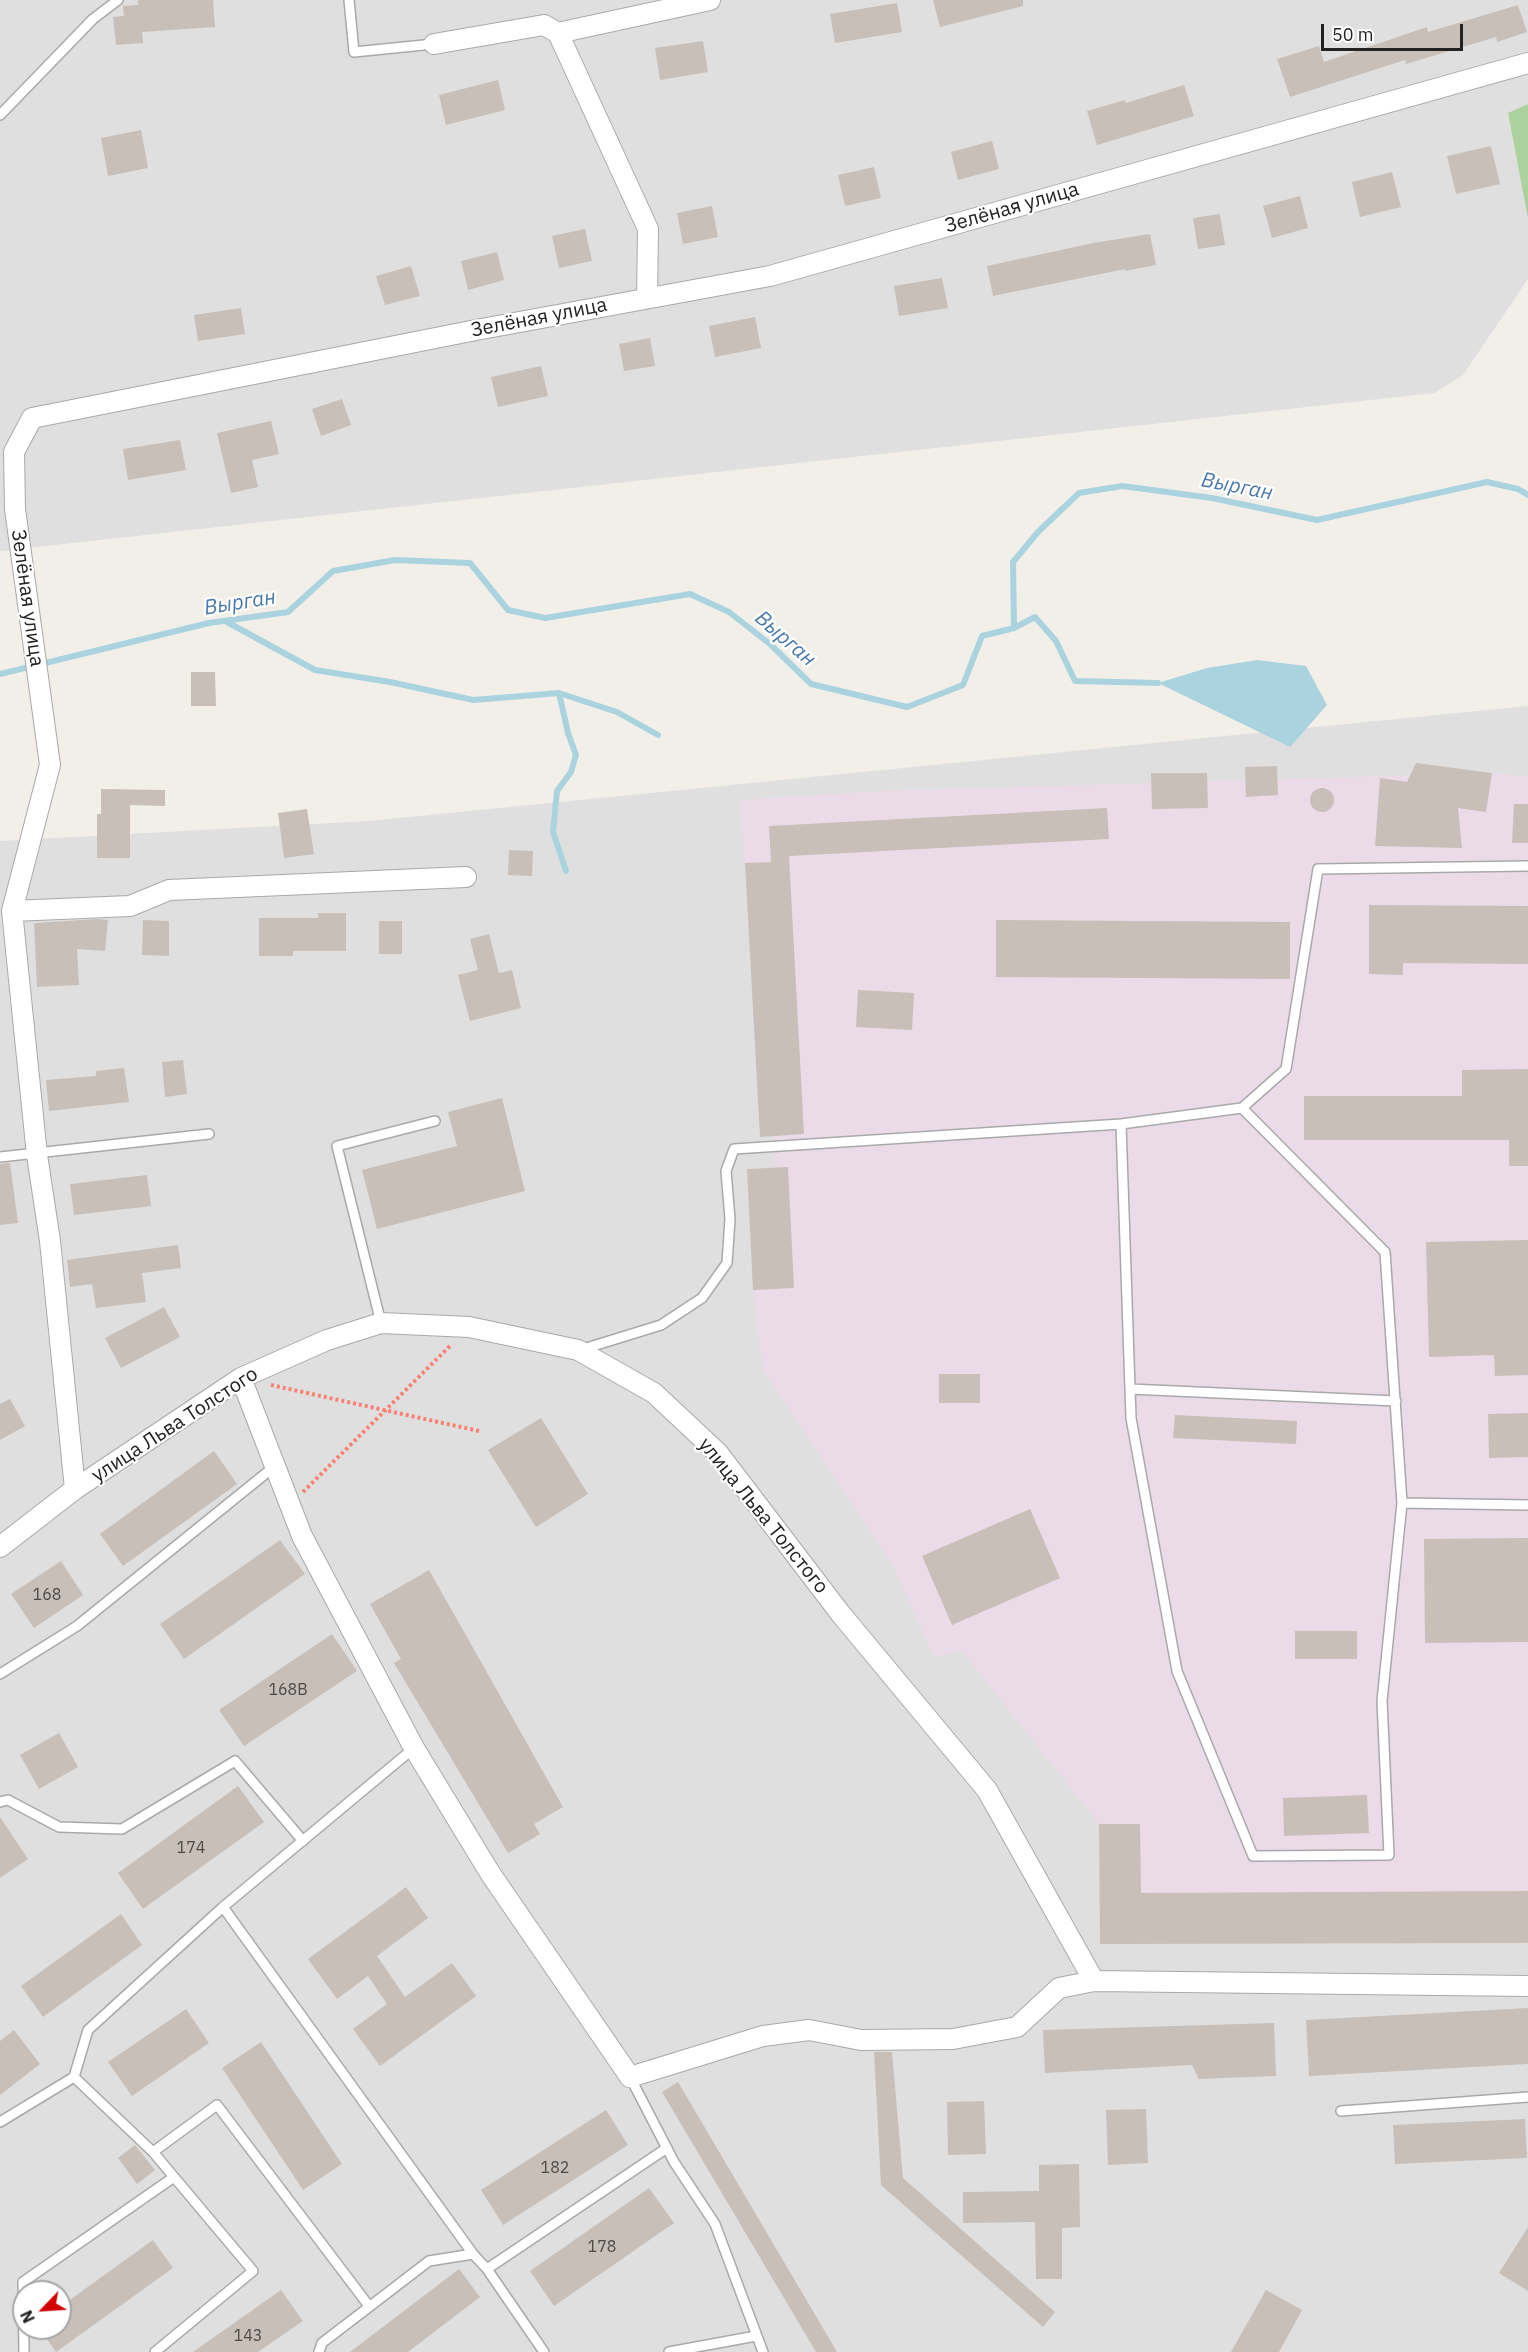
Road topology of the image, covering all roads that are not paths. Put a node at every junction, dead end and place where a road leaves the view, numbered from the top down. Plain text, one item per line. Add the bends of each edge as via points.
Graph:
1 (118, 0) edge
2 (349, 0) edge
3 (710, 0) edge
4 (558, 33) junction
5 (434, 44) joint
6 (1528, 63) edge
7 (0, 115) edge
8 (647, 298) junction
9 (1528, 866) edge
10 (466, 877) dead end
11 (6, 911) edge
12 (1242, 1108) junction
13 (435, 1121) dead end
14 (1120, 1124) junction
15 (209, 1134) dead end
16 (37, 1155) junction
17 (0, 1157) edge
18 (381, 1323) junction
19 (578, 1350) junction
20 (241, 1378) junction
21 (1130, 1389) junction
22 (1396, 1401) junction
23 (275, 1466) junction
24 (75, 1489) junction
25 (1402, 1503) junction
26 (1528, 1505) edge
27 (0, 1547) edge
28 (0, 1674) edge
29 (414, 1749) junction
30 (0, 1802) edge
31 (303, 1841) junction
32 (223, 1907) junction
33 (1094, 1981) junction
34 (1528, 1986) edge
35 (74, 2077) junction
36 (630, 2077) junction
37 (1528, 2097) edge
38 (1341, 2111) dead end
39 (0, 2122) edge
40 (667, 2148) junction
41 (153, 2152) junction
42 (174, 2177) junction
43 (473, 2254) junction
44 (487, 2269) junction
45 (369, 2306) junction
46 (756, 2336) junction
47 (24, 2352) edge
48 (155, 2352) edge
49 (319, 2352) edge
50 (544, 2352) edge
51 (669, 2352) edge
52 (763, 2352) edge

1 - 7 lane via 93,19
2 - 5 lane via 354,52
3 - 4 street
4 - 5 street via 544,25
4 - 8 street via 648,229
6 - 8 street, Зелёная улица via 770,276
8 - 11 street, Зелёная улица via 32,418 14,452 15,509 50,765
9 - 12 lane via 1318,869 1286,1069
10 - 11 street via 169,890 130,906
11 - 16 street
12 - 14 lane
12 - 22 lane via 1385,1252
13 - 18 lane via 337,1146
14 - 19 lane via 734,1149 726,1171 730,1219 727,1263 702,1298 661,1325
14 - 21 lane
15 - 16 lane
16 - 17 lane
16 - 24 street via 50,1241
18 - 19 street, улица Льва Толстого via 469,1327
18 - 20 street, улица Льва Толстого via 327,1340
19 - 33 street, улица Льва Толстого via 654,1392 718,1453 840,1613 987,1790
20 - 23 street
20 - 24 street, улица Льва Толстого
21 - 22 lane
21 - 25 lane via 1131,1418 1177,1671 1253,1856 1389,1855 1382,1701
22 - 25 lane
23 - 28 lane via 77,1626
23 - 29 street via 302,1536
24 - 27 street, улица Льва Толстого
25 - 26 lane
29 - 31 lane
29 - 36 street via 490,1873
30 - 31 lane via 8,1800 59,1827 122,1828 235,1761
31 - 32 lane
32 - 35 lane via 88,2030
32 - 43 lane
33 - 34 street
33 - 36 street via 1059,1988 1017,2027 953,2039 861,2040 809,2030 764,2036
35 - 39 lane
35 - 41 lane
36 - 40 lane
37 - 38 lane
40 - 44 lane
40 - 46 lane via 716,2224
41 - 42 lane
41 - 45 lane via 217,2105
42 - 47 lane via 23,2282
42 - 48 lane via 253,2271
43 - 44 lane
43 - 45 lane via 429,2261
44 - 50 lane
45 - 49 lane via 322,2343
46 - 51 lane
46 - 52 lane

